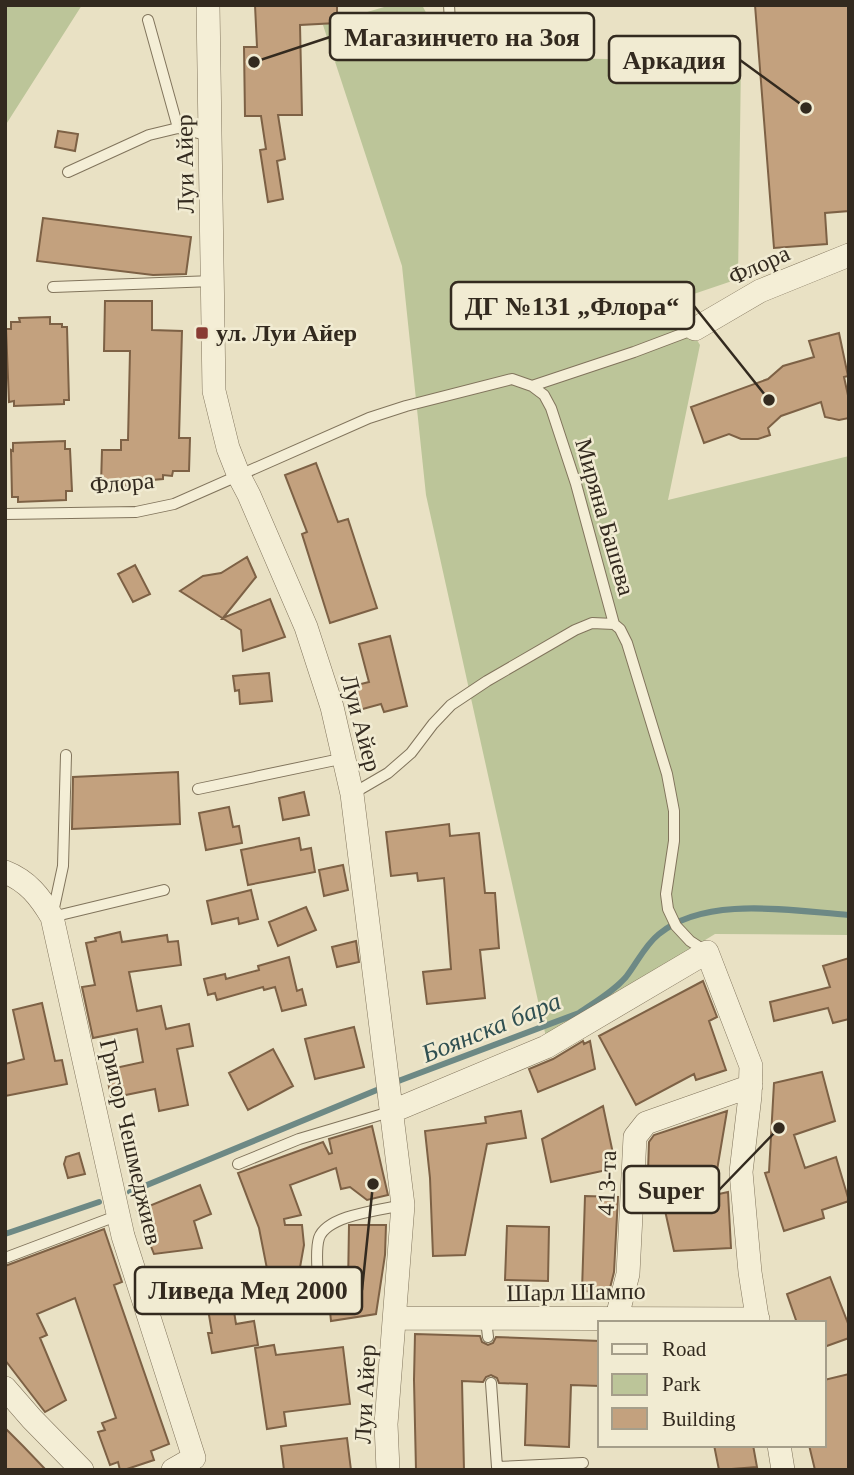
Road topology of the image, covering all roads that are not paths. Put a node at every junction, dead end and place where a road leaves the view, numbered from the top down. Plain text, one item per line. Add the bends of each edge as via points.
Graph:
1 (208, 5) edge
2 (449, 5) edge
3 (148, 20) dead end
4 (450, 22) dead end
5 (178, 128) junction
6 (210, 136) junction
7 (68, 172) dead end
8 (849, 255) edge
9 (213, 281) junction
10 (53, 287) dead end
11 (695, 329) joint
12 (532, 386) junction
13 (239, 476) junction
14 (5, 513) edge
15 (614, 624) junction
16 (66, 755) dead end
17 (345, 758) junction
18 (198, 789) dead end
19 (352, 794) junction
20 (5, 872) edge
21 (164, 890) dead end
22 (52, 917) junction
23 (698, 947) junction
24 (751, 1086) junction
25 (391, 1094) junction
26 (238, 1164) dead end
27 (712, 1183) dead end
28 (632, 1203) junction
29 (403, 1205) junction
30 (119, 1215) junction
31 (5, 1258) edge
32 (317, 1282) dead end
33 (617, 1317) junction
34 (396, 1318) junction
35 (758, 1321) edge
36 (491, 1382) dead end
37 (5, 1388) edge
38 (779, 1447) edge
39 (583, 1463) dead end
40 (82, 1470) edge
41 (173, 1470) edge
42 (388, 1470) edge
43 (783, 1470) edge

1 - 6 street, Луи Айер
2 - 4 lane
3 - 5 lane
5 - 6 lane
5 - 7 lane via 149,135
6 - 9 street, Луи Айер
8 - 11 street, Флора via 760,291
9 - 10 lane
9 - 13 street, Луи Айер via 215,391
11 - 12 lane
12 - 13 lane via 512,379 407,406 369,418
12 - 15 lane, Миряна Башева via 551,408
13 - 14 lane, Флора via 152,510
13 - 17 street, Луи Айер via 306,627
15 - 19 lane via 592,623 575,630 487,681 452,705 404,760
15 - 23 lane, Миряна Башева via 631,655 667,774 674,811 668,909 676,926
16 - 22 lane via 63,866
17 - 18 lane
17 - 19 street, Луи Айер
19 - 25 street, Луи Айер
20 - 22 street, Григор Чешмеджиев via 37,893
21 - 22 lane
22 - 30 street, Григор Чешмеджиев
23 - 24 street via 751,1066
23 - 25 street via 545,1046
24 - 28 street, 413-та via 646,1123 635,1137
24 - 35 street via 741,1172
25 - 26 lane
25 - 29 street, Луи Айер
27 - 28 lane
28 - 33 street, 413-та via 628,1274
29 - 32 lane via 329,1224 318,1239
29 - 34 street, Луи Айер
30 - 31 lane
30 - 41 street, Григор Чешмеджиев via 194,1458
33 - 34 street, Шарл Шампо via 487,1328
33 - 35 street, Шарл Шампо
34 - 42 street, Луи Айер via 386,1424
36 - 39 lane via 497,1467
37 - 40 street
38 - 43 street

